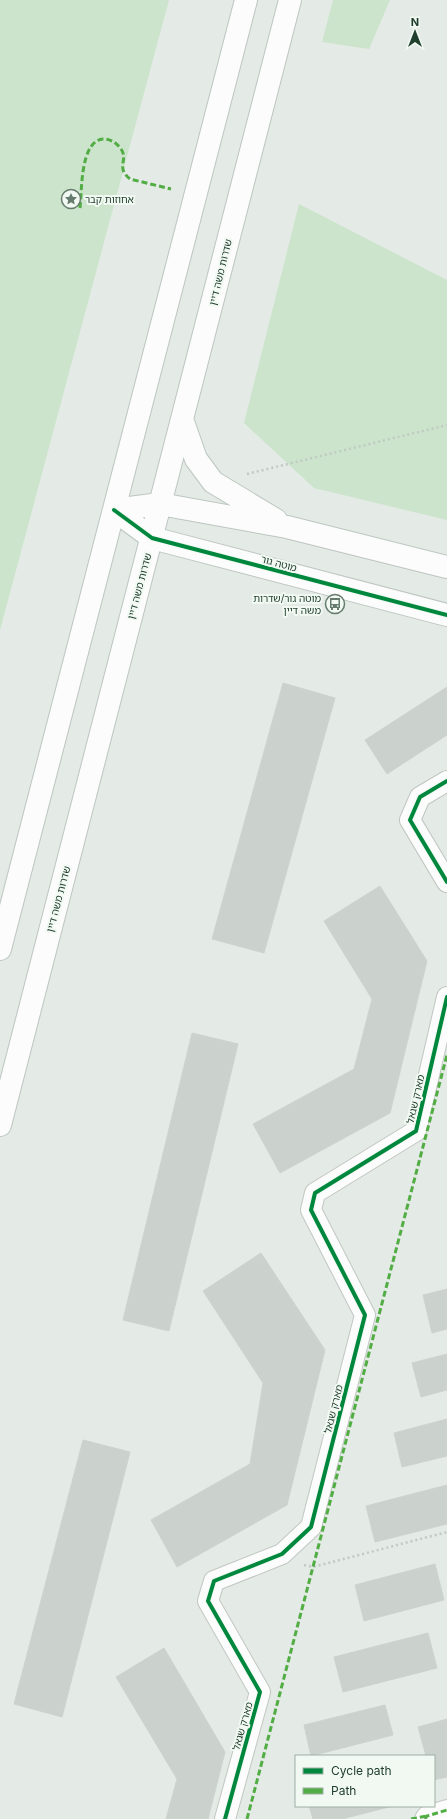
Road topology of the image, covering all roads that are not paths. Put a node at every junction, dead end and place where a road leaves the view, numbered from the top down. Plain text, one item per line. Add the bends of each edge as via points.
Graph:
1 (246, 0) edge
2 (290, 0) edge
3 (182, 419) junction
4 (160, 504) junction
5 (114, 510) junction
6 (287, 527) junction
7 (152, 538) junction
8 (447, 567) edge
9 (447, 615) edge
10 (447, 781) edge
11 (447, 882) edge
12 (0, 949) edge
13 (447, 997) edge
14 (0, 1125) edge
15 (447, 1810) edge
16 (225, 1819) edge
17 (425, 1819) edge

1 - 5 main road
2 - 3 main road, שדרות משה דיין
3 - 4 main road, שדרות משה דיין
3 - 6 main road via 196,459 213,482
4 - 5 main road
4 - 6 main road
4 - 7 main road, שדרות משה דיין
5 - 7 main road, מוטה גור
5 - 12 main road
6 - 8 main road
7 - 9 main road, מוטה גור
7 - 14 main road, שדרות משה דיין
10 - 11 street via 420,797 410,820
13 - 16 street, מארק שגאל via 416,1131 315,1193 311,1210 365,1315 311,1527 282,1554 214,1581 208,1601 260,1692
15 - 17 street via 427,1816

